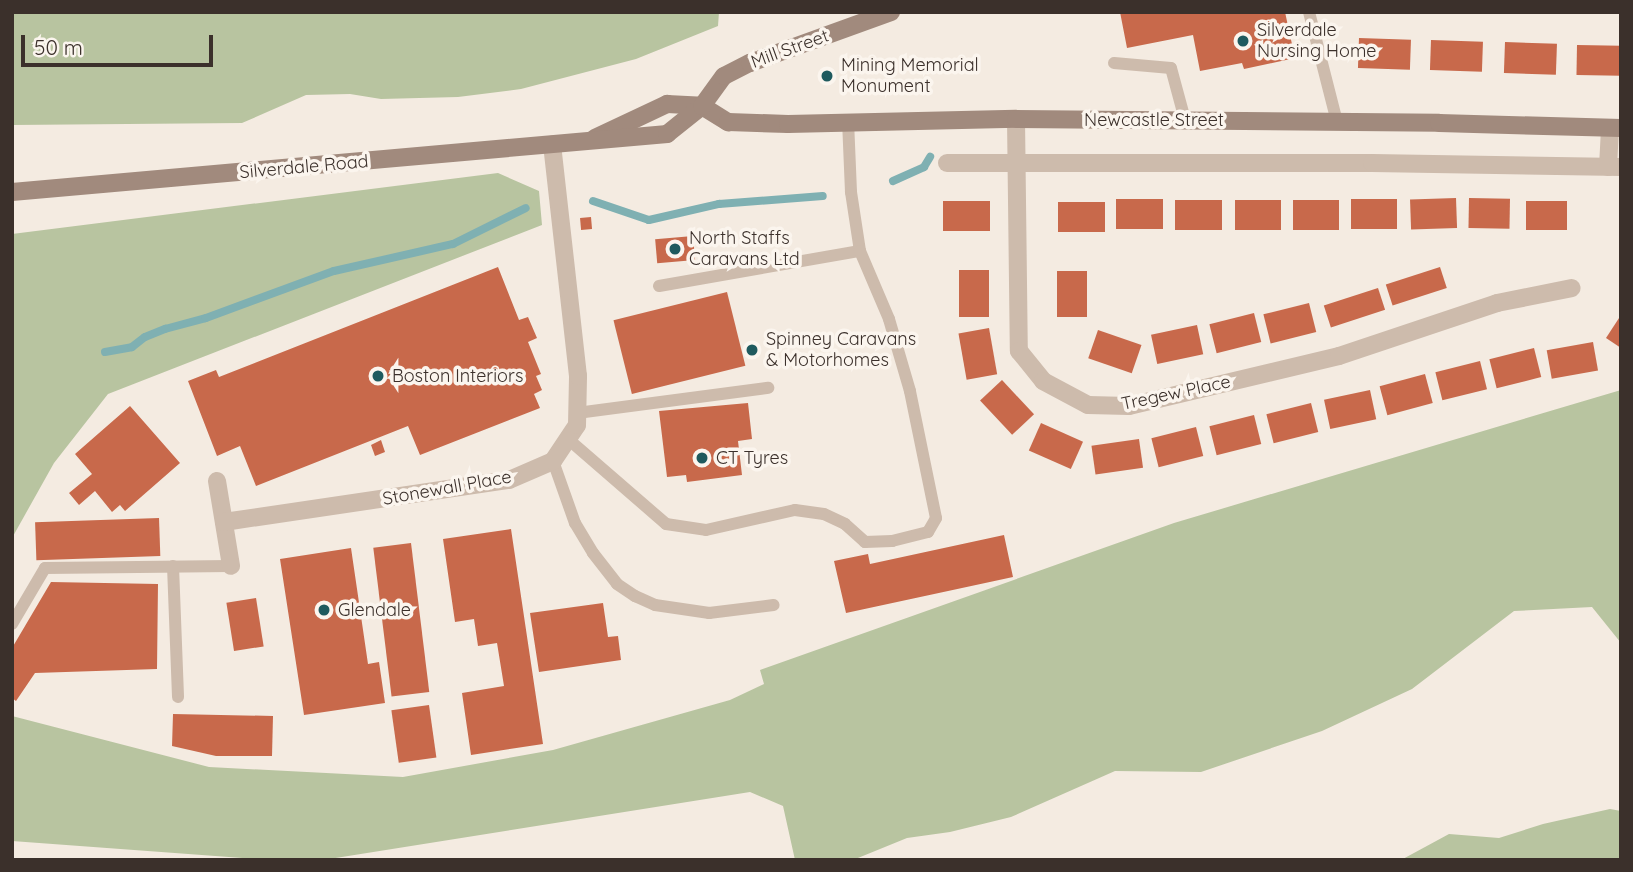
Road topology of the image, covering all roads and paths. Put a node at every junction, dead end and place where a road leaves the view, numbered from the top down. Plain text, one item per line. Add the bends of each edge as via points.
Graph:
1 (891, 12) edge
2 (1309, 12) edge
3 (1114, 63) dead end
4 (702, 106) junction
5 (1016, 119) junction
6 (1185, 120) junction
7 (848, 121) junction
8 (1336, 122) junction
9 (1616, 128) edge
10 (595, 138) junction
11 (552, 145) junction
12 (1016, 161) junction
13 (947, 163) dead end
14 (1615, 167) edge
15 (12, 192) edge
16 (860, 251) junction
17 (659, 286) dead end
18 (1572, 288) dead end
19 (768, 387) dead end
20 (577, 414) junction
21 (568, 439) junction
22 (553, 461) junction
23 (217, 481) dead end
24 (224, 522) junction
25 (173, 566) junction
26 (231, 566) joint
27 (774, 605) dead end
28 (12, 624) edge
29 (178, 697) dead end

1 - 4 main road, Mill Street via 750,62 724,76
2 - 8 lane
3 - 6 lane via 1171,68
4 - 7 main road, Newcastle Street via 728,122
4 - 10 main road, Silverdale Road via 667,104
4 - 10 main road, Silverdale Road via 667,134
5 - 6 main road, Newcastle Street
5 - 7 main road, Newcastle Street
5 - 12 street, Tregew Place
6 - 8 main road, Newcastle Street
7 - 16 lane via 851,192
8 - 9 main road, Newcastle Street
9 - 14 street, Newcastle Street
10 - 11 main road, Silverdale Road
11 - 15 main road, Silverdale Road
11 - 20 street via 578,376
12 - 13 street, Newcastle Street
12 - 14 street, Newcastle Street
12 - 18 street, Tregew Place via 1019,351 1043,381 1088,405 1129,406 1339,356 1497,303
16 - 17 lane
16 - 21 lane via 910,391 936,518 928,532 892,541 865,541 824,514 794,510 706,530 666,524
19 - 20 lane
20 - 21 street via 577,425
21 - 22 street
22 - 24 street, Stonewall Place via 509,480
22 - 27 lane via 575,523 601,563 626,590 655,605 709,613
23 - 24 street
24 - 26 street
25 - 26 lane
25 - 28 lane via 45,568
25 - 29 lane

